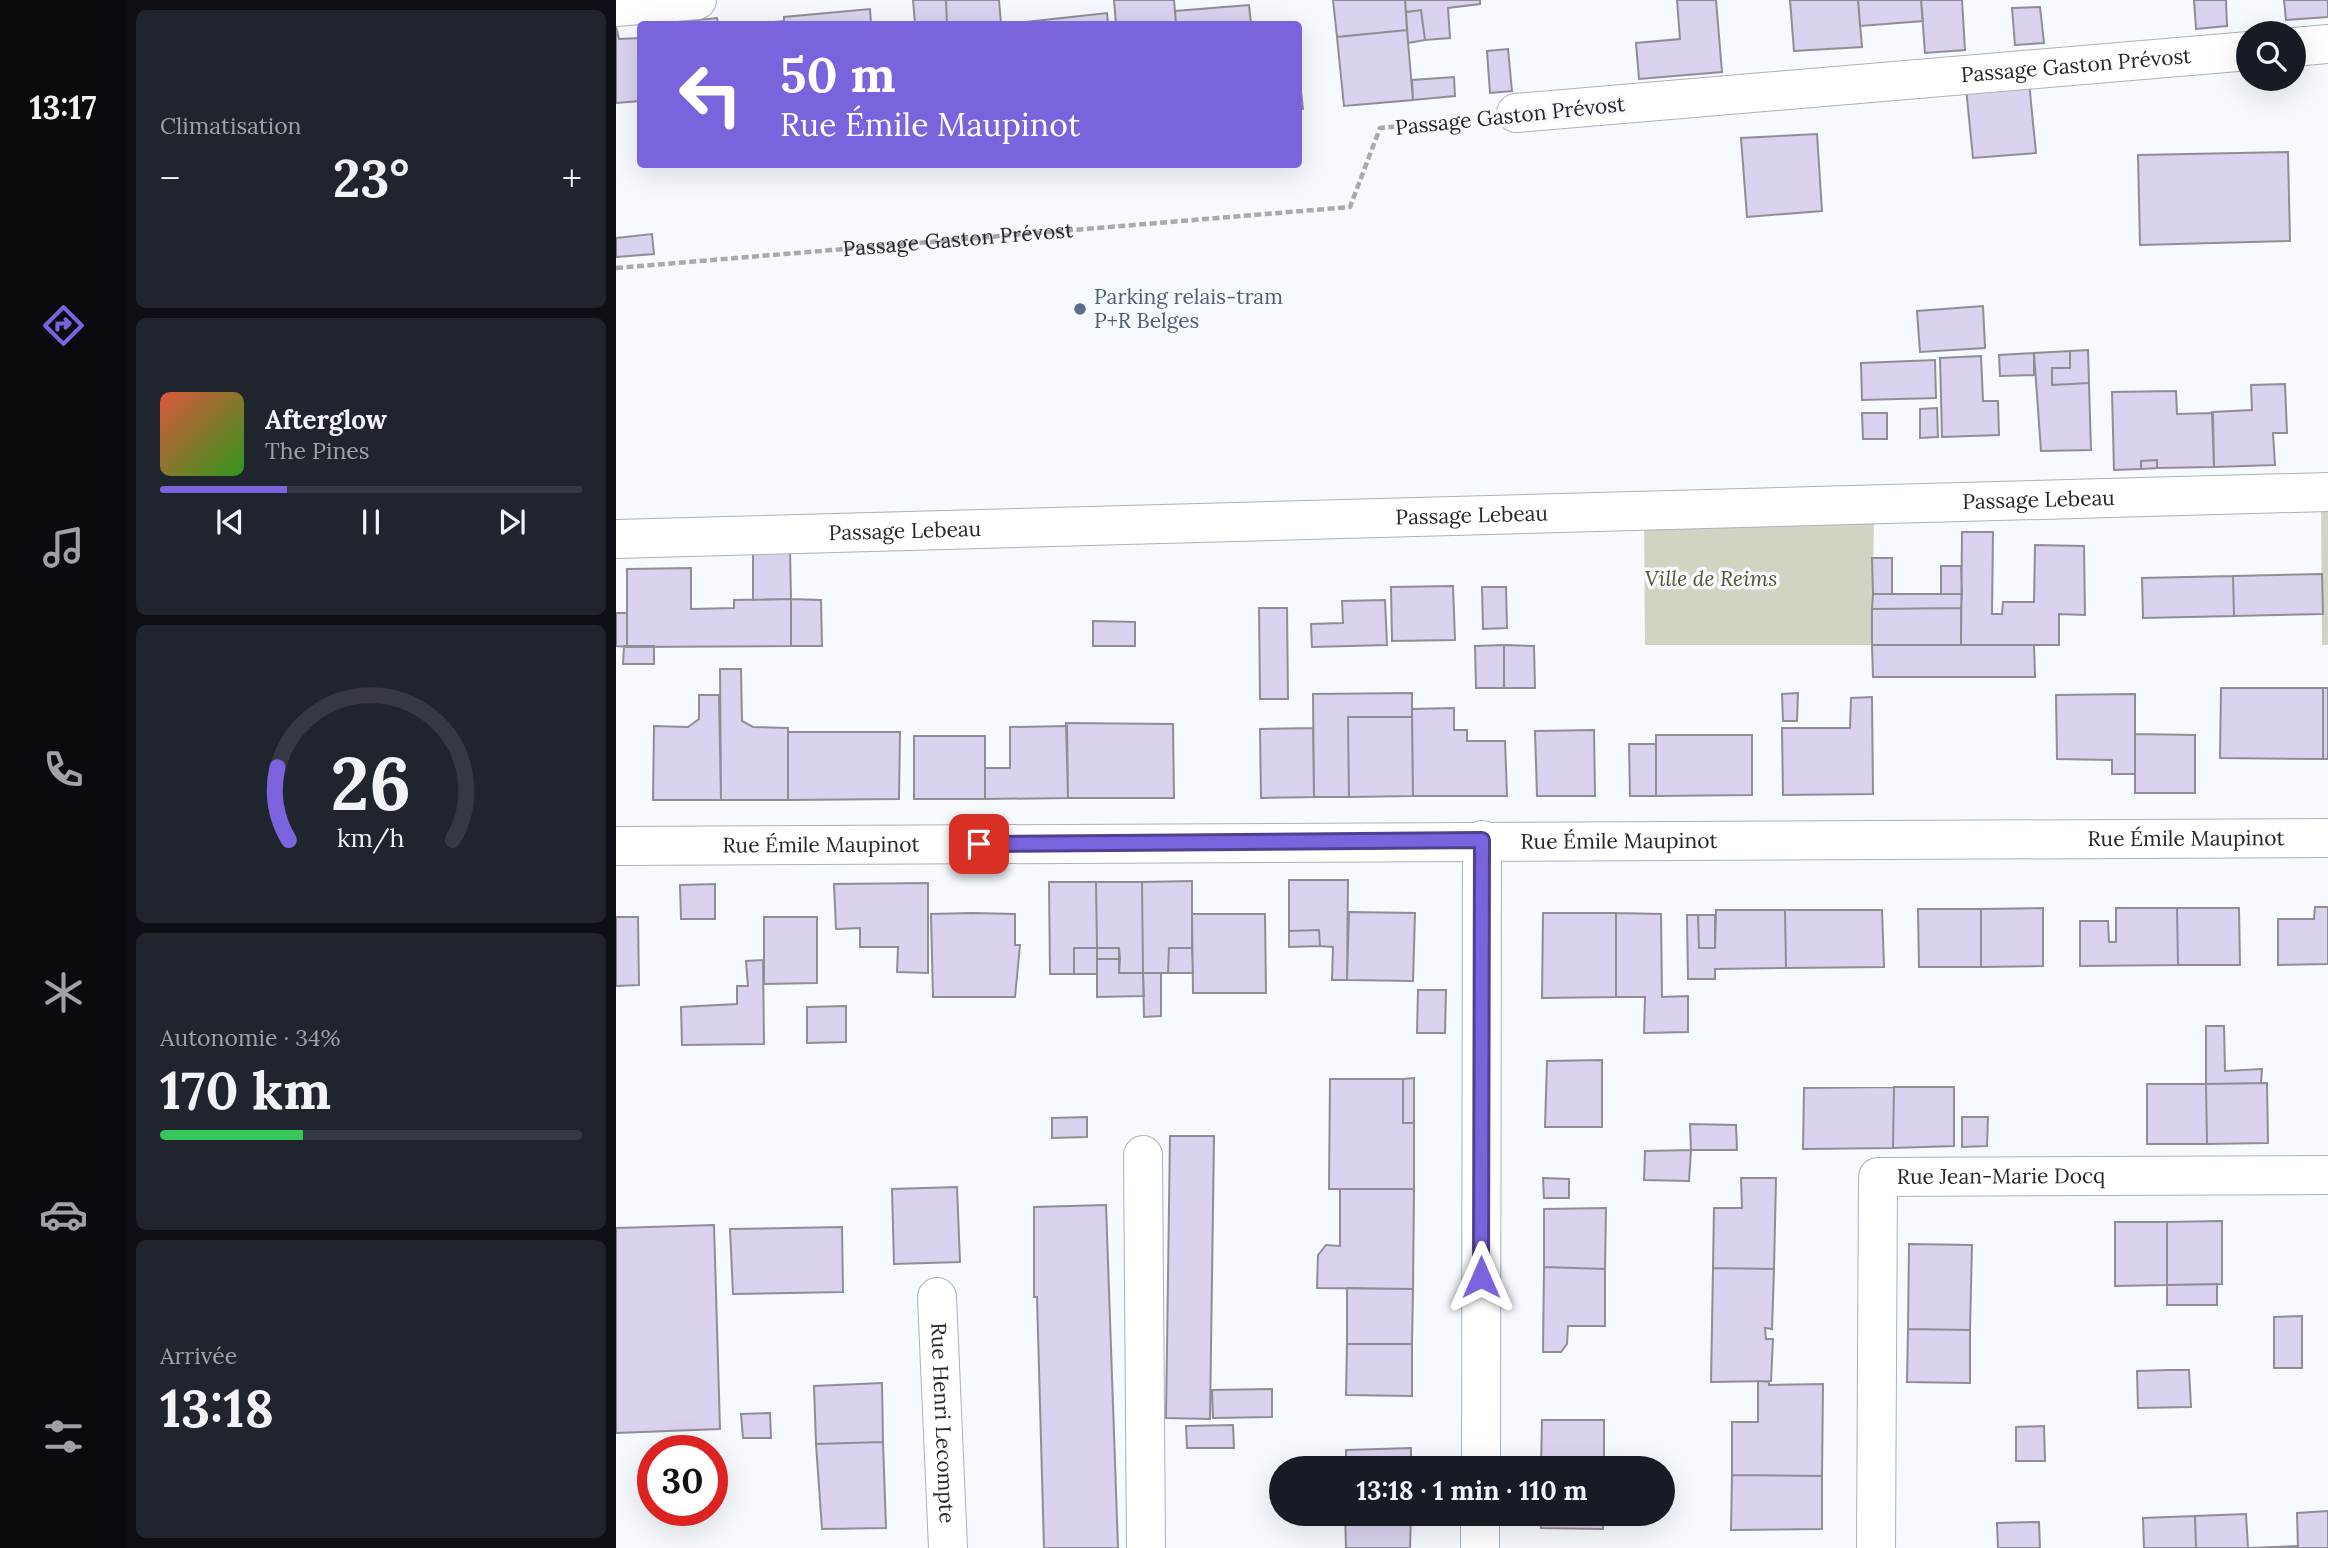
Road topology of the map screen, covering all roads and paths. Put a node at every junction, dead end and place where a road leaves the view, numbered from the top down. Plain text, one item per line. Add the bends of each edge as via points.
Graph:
1 (697, 0) edge
2 (616, 7) edge
3 (2328, 44) edge
4 (2306, 46) edge
5 (2236, 52) edge
6 (1516, 113) joint
7 (616, 268) edge
8 (2328, 492) edge
9 (616, 539) edge
10 (2328, 838) edge
11 (1482, 840) junction
12 (616, 846) edge
13 (1143, 1155) dead end
14 (2328, 1175) edge
15 (937, 1297) dead end
16 (1480, 1456) edge
17 (1480, 1526) edge
18 (948, 1548) edge
19 (1146, 1548) edge
20 (1480, 1548) edge
21 (1876, 1548) edge

1 - 2 street
3 - 4 street
5 - 6 street, Passage Gaston Prévost
6 - 7 path, Passage Gaston Prévost via 1380,128 1350,206
8 - 9 street, Passage Lebeau
10 - 11 street, Rue Émile Maupinot
11 - 12 street, Rue Émile Maupinot
11 - 16 street
13 - 19 street
14 - 21 street, Rue Jean-Marie Docq via 1878,1177
15 - 18 street, Rue Henri Lecompte
17 - 20 street

